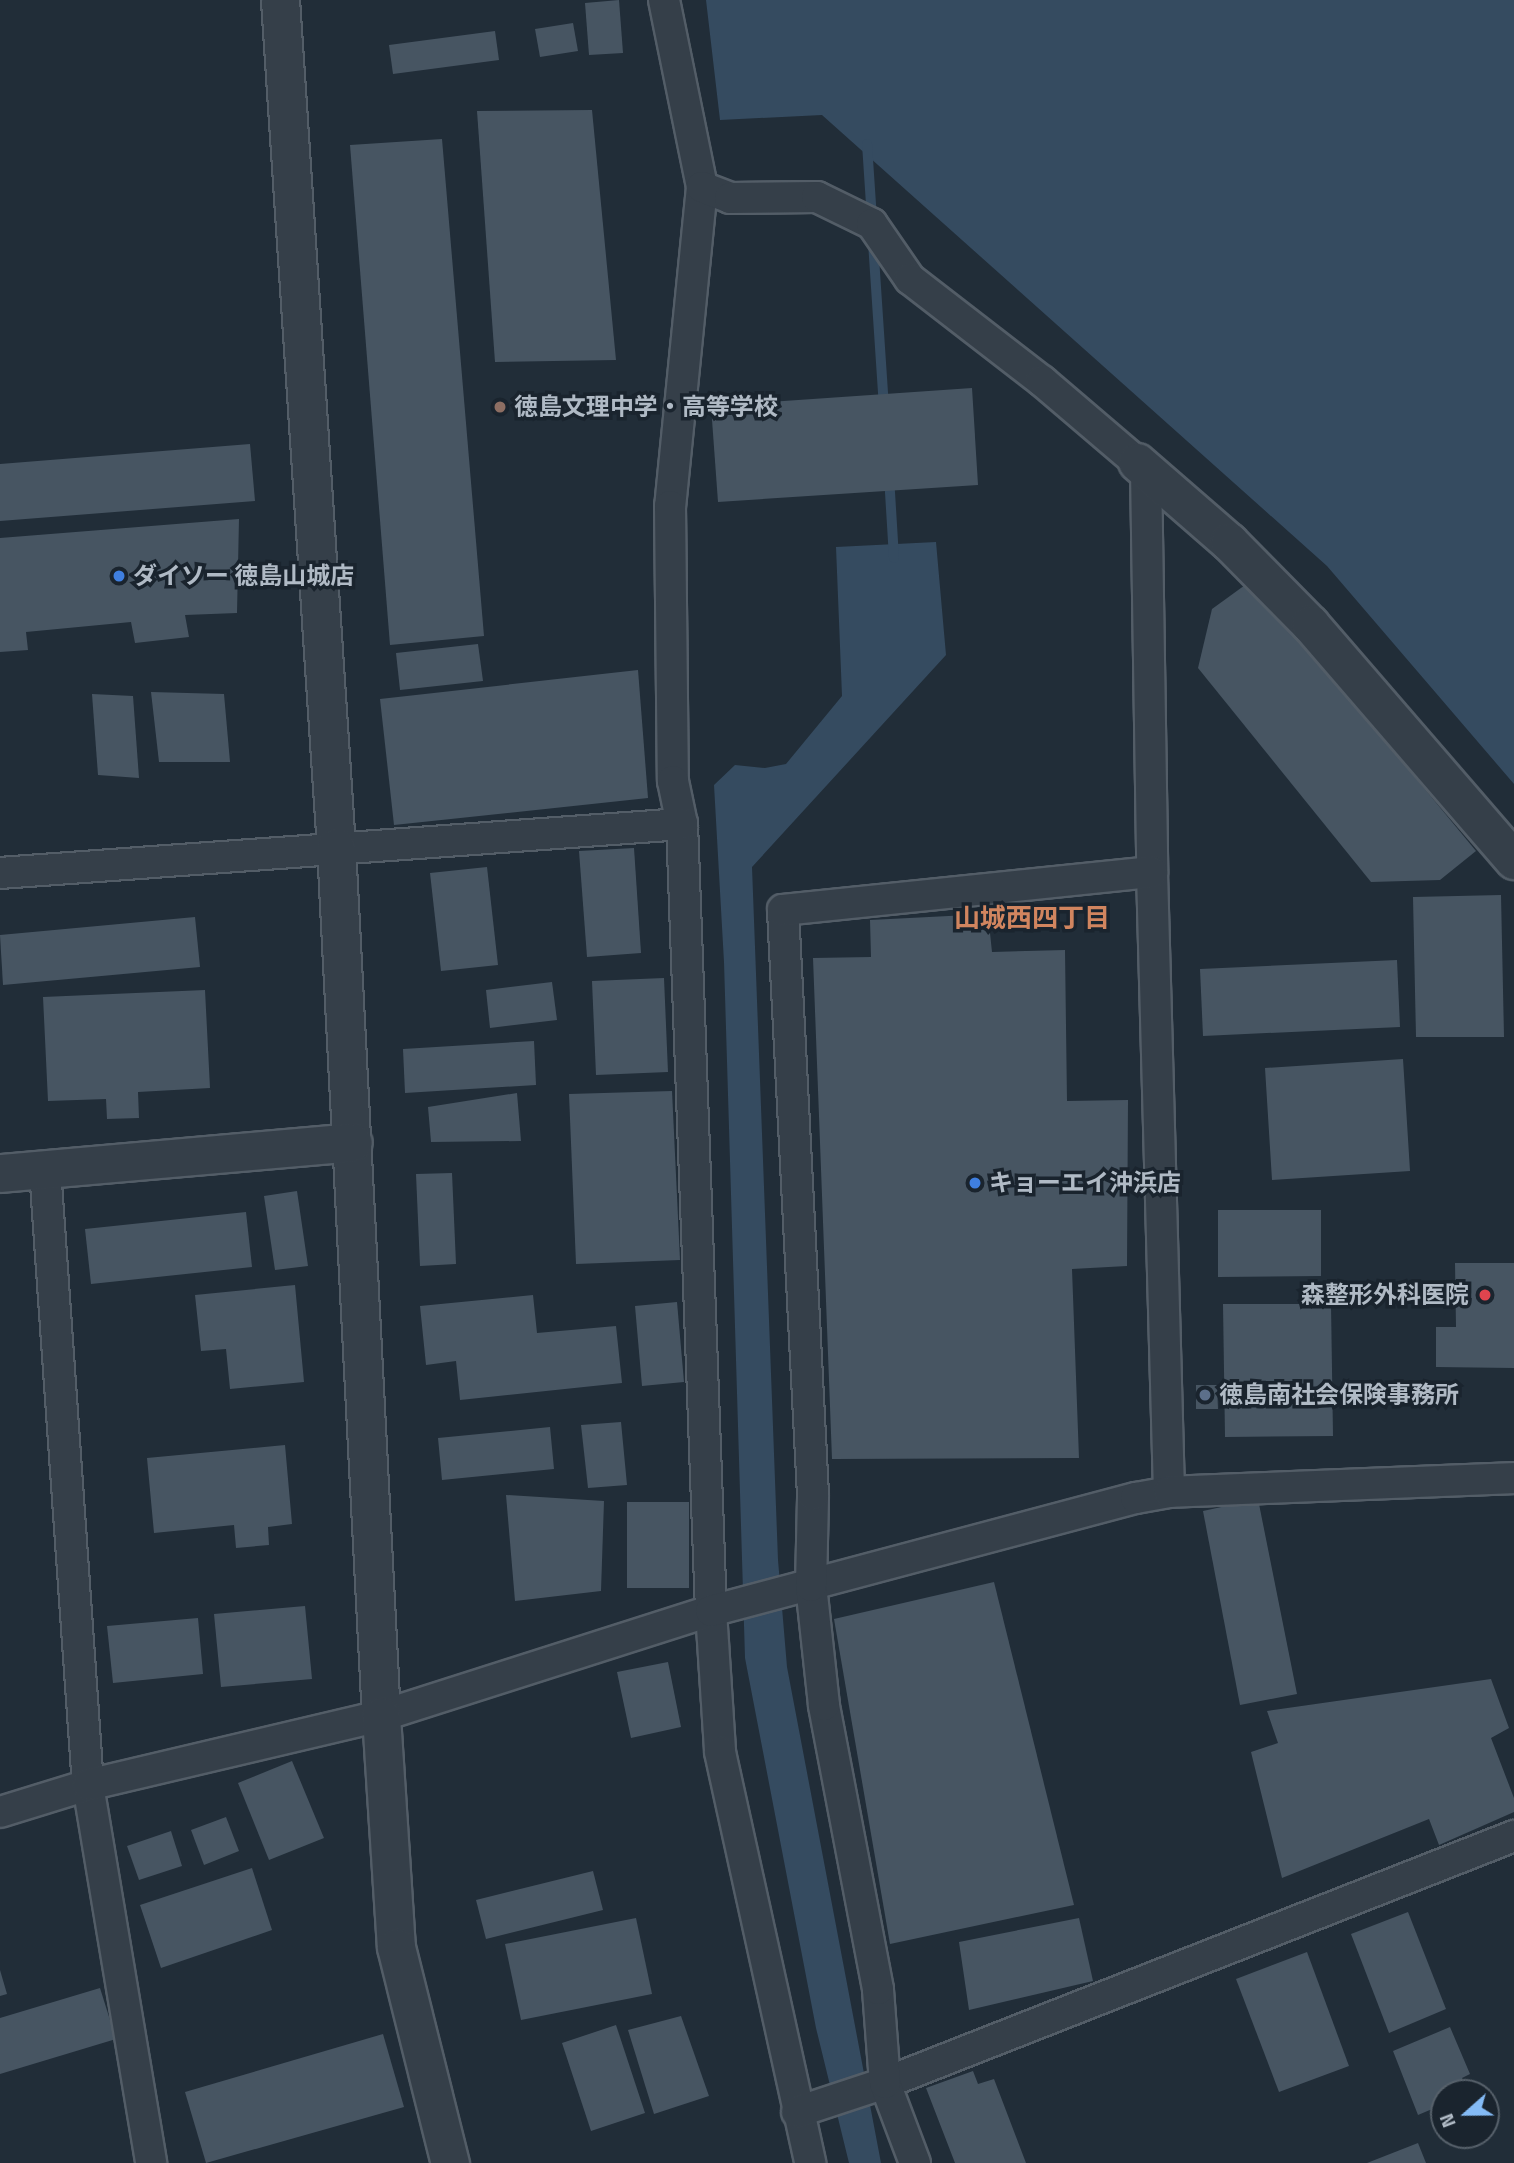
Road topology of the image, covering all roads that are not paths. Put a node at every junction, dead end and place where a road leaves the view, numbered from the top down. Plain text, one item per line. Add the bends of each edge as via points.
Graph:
1 (280, 0) edge
2 (664, 0) edge
3 (702, 187) junction
4 (1142, 466) junction
5 (682, 824) junction
6 (336, 847) junction
7 (1514, 860) edge
8 (1152, 872) junction
9 (0, 873) edge
10 (353, 1142) junction
11 (44, 1169) junction
12 (0, 1173) edge
13 (1514, 1478) edge
14 (1169, 1492) junction
15 (811, 1586) junction
16 (711, 1611) junction
17 (381, 1716) junction
18 (88, 1785) junction
19 (0, 1812) edge
20 (1514, 1836) edge
21 (886, 2083) junction
22 (797, 2112) junction
23 (151, 2163) edge
24 (450, 2163) edge
25 (810, 2163) edge
26 (915, 2163) edge

1 - 6 street
2 - 3 street
3 - 4 street via 730,198 817,197 872,224 910,279
3 - 5 street via 670,506 673,781
4 - 7 street via 1229,542 1311,624
4 - 8 street
5 - 6 street
5 - 16 street
6 - 9 street
6 - 10 street
8 - 14 street
8 - 15 street via 783,911 812,1481
10 - 11 street
10 - 17 street
11 - 12 street
11 - 18 street
13 - 14 street
14 - 15 street
15 - 16 street
15 - 21 street via 824,1705 878,1989
16 - 17 street
16 - 22 street via 720,1752
17 - 18 street
17 - 24 street via 396,1947
18 - 19 street
18 - 23 street
20 - 21 street
21 - 22 street
21 - 26 street
22 - 25 street

